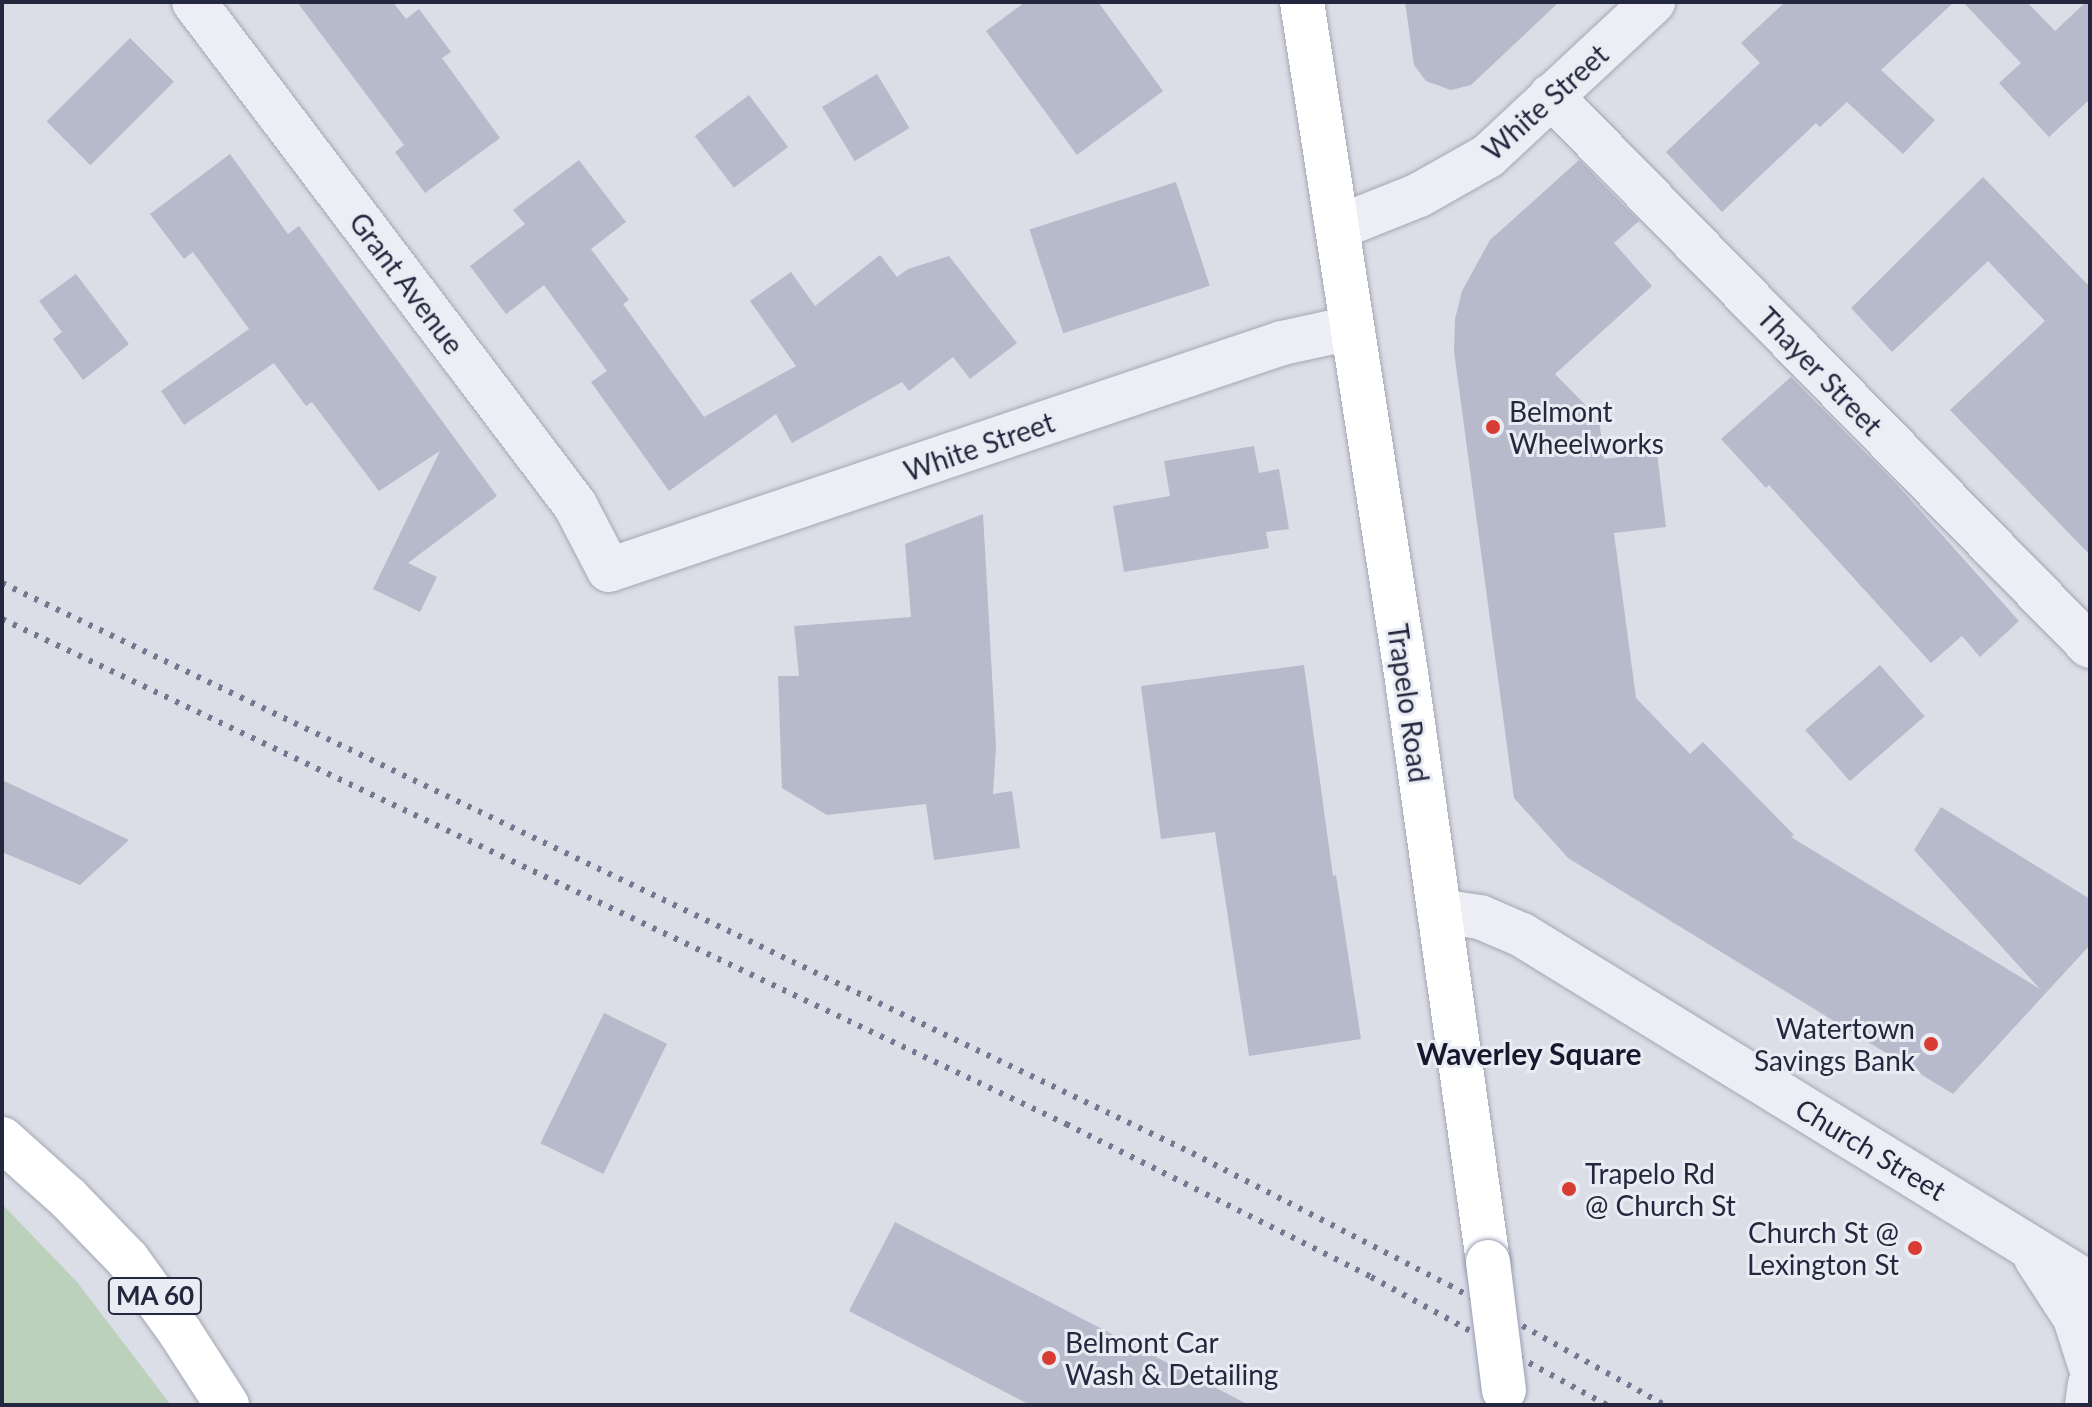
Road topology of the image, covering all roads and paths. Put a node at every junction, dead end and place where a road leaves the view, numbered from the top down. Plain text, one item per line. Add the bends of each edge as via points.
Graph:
1 (194, 2) edge
2 (1302, 2) edge
3 (1653, 2) edge
4 (1551, 96) junction
5 (1339, 227) junction
6 (1351, 328) junction
7 (609, 570) joint
8 (2090, 646) edge
9 (1439, 911) junction
10 (2, 1139) edge
11 (2021, 1241) junction
12 (2090, 1284) edge
13 (2090, 1365) edge
14 (2090, 1384) edge
15 (1505, 1398) edge
16 (227, 1405) edge
17 (2087, 1405) edge

1 - 7 street, Grant Avenue via 575,505
2 - 5 main road, Trapelo Road
3 - 4 street, White Street
4 - 5 street, White Street via 1466,171
4 - 8 street, Thayer Street
5 - 6 main road, Trapelo Road
6 - 7 street, White Street via 1282,343
6 - 9 main road, Trapelo Road
9 - 11 street, Church Street via 1480,917 1522,935
9 - 15 main road, Trapelo Road, bridge
10 - 16 main road, MA 60 via 128,1260
11 - 12 street, Church Street
11 - 13 street via 2075,1318
14 - 17 street

